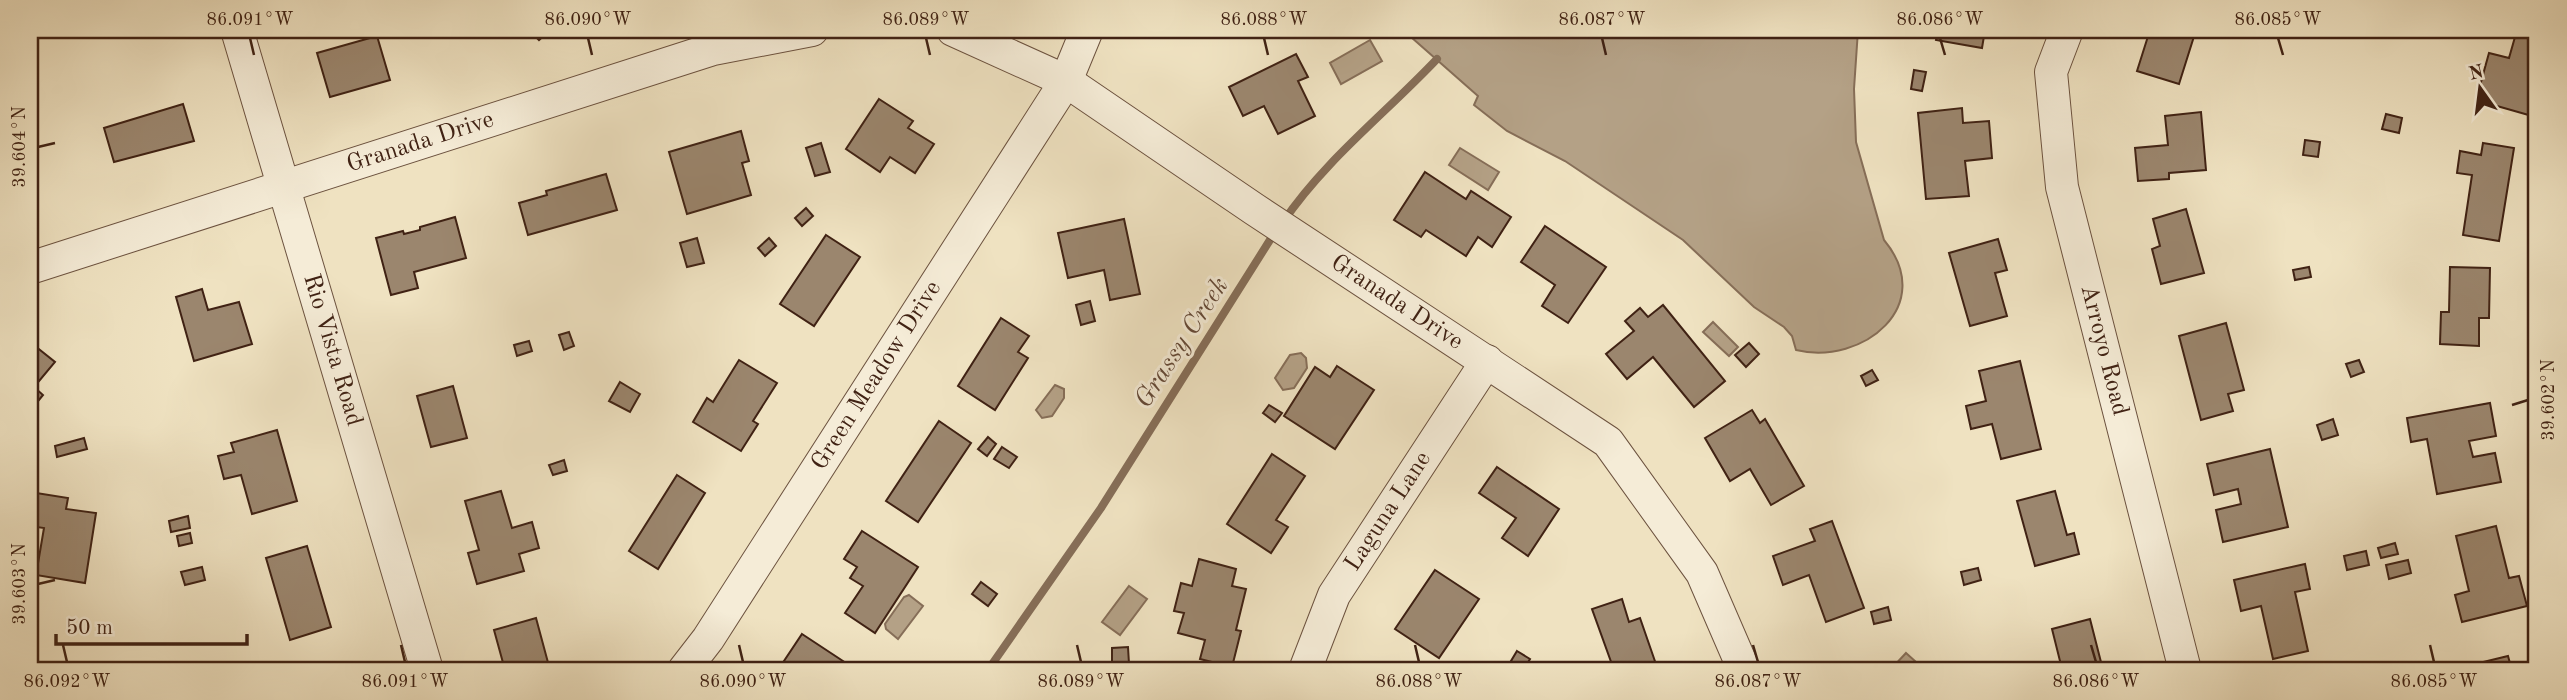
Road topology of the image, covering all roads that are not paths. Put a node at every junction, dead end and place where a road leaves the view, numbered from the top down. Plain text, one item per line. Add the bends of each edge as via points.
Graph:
1 (237, 30) edge
2 (812, 30) edge
3 (953, 30) edge
4 (1087, 30) edge
5 (2067, 30) edge
6 (710, 39) edge
7 (1066, 81) junction
8 (285, 189) junction
9 (30, 268) edge
10 (1487, 361) junction
11 (427, 670) edge
12 (684, 670) edge
13 (1305, 670) edge
14 (1744, 670) edge
15 (2185, 670) edge

1 - 8 street, Rio Vista Road
2 - 6 street, Granada Drive
3 - 7 street, Granada Drive
4 - 7 street, Green Meadow Drive
5 - 15 street, Arroyo Road via 2051,72 2062,187
6 - 8 street, Granada Drive
7 - 10 street, Granada Drive
7 - 12 street, Green Meadow Drive
8 - 9 street, Granada Drive
8 - 11 street, Rio Vista Road
10 - 13 street, Laguna Lane via 1334,595
10 - 14 street, Granada Drive via 1608,442 1702,573

